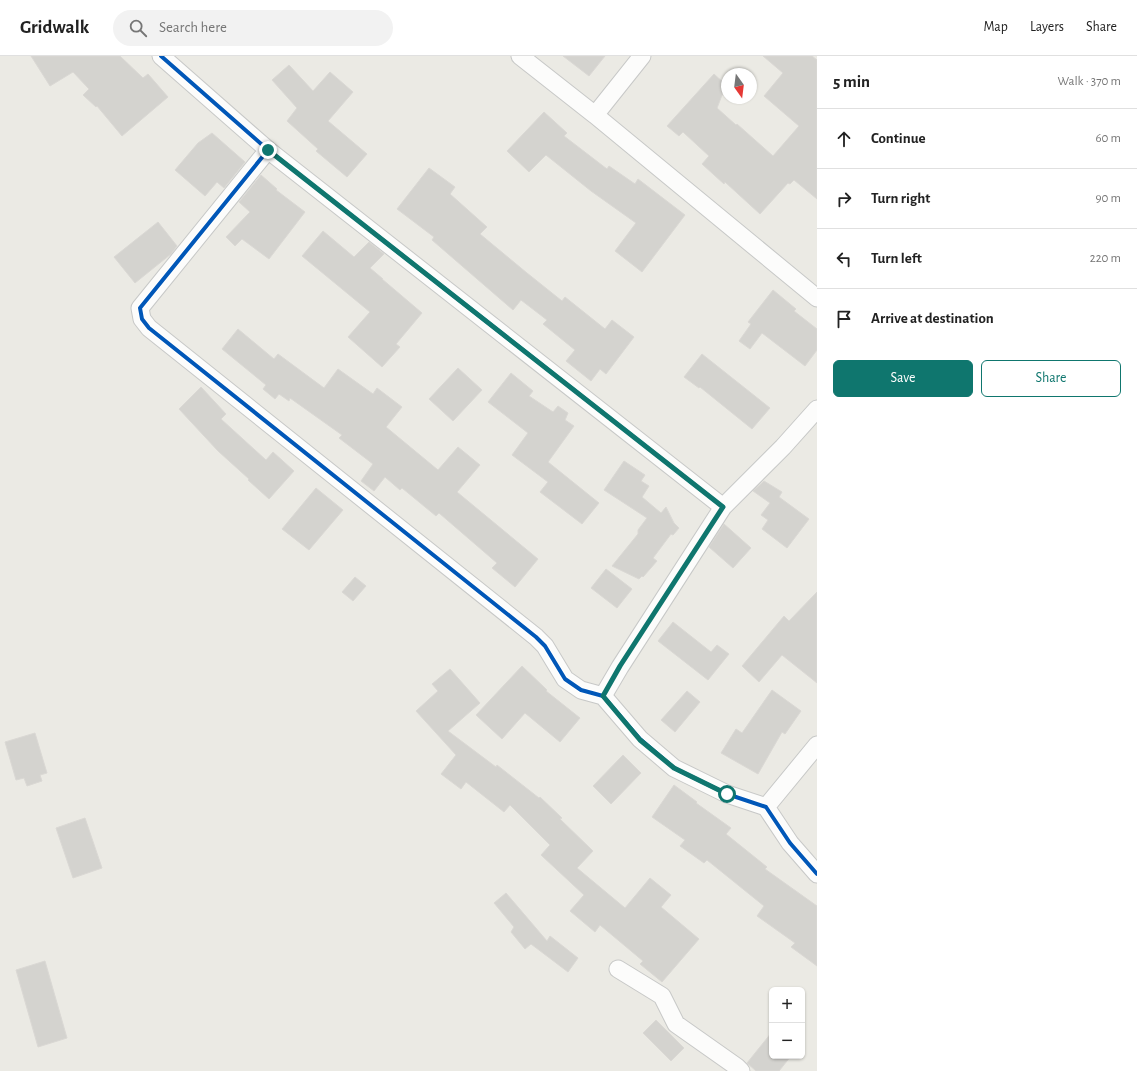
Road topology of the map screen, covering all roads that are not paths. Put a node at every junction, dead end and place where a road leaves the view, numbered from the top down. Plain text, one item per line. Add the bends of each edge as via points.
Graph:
1 (161, 56) edge
2 (520, 56) edge
3 (642, 56) edge
4 (595, 115) junction
5 (268, 150) junction
6 (817, 298) edge
7 (817, 409) edge
8 (723, 507) junction
9 (603, 696) junction
10 (817, 745) edge
11 (766, 807) junction
12 (817, 874) edge
13 (618, 969) dead end
14 (741, 1071) edge

1 - 5 street
2 - 4 street
3 - 4 street
4 - 6 street
5 - 8 street
5 - 9 street via 140,308 142,319 149,328 536,637 545,646 565,679 581,690
7 - 8 street
8 - 9 street
9 - 11 street via 640,740 674,768 727,794
10 - 11 street
11 - 12 street via 790,844
13 - 14 street via 662,996 676,1024

